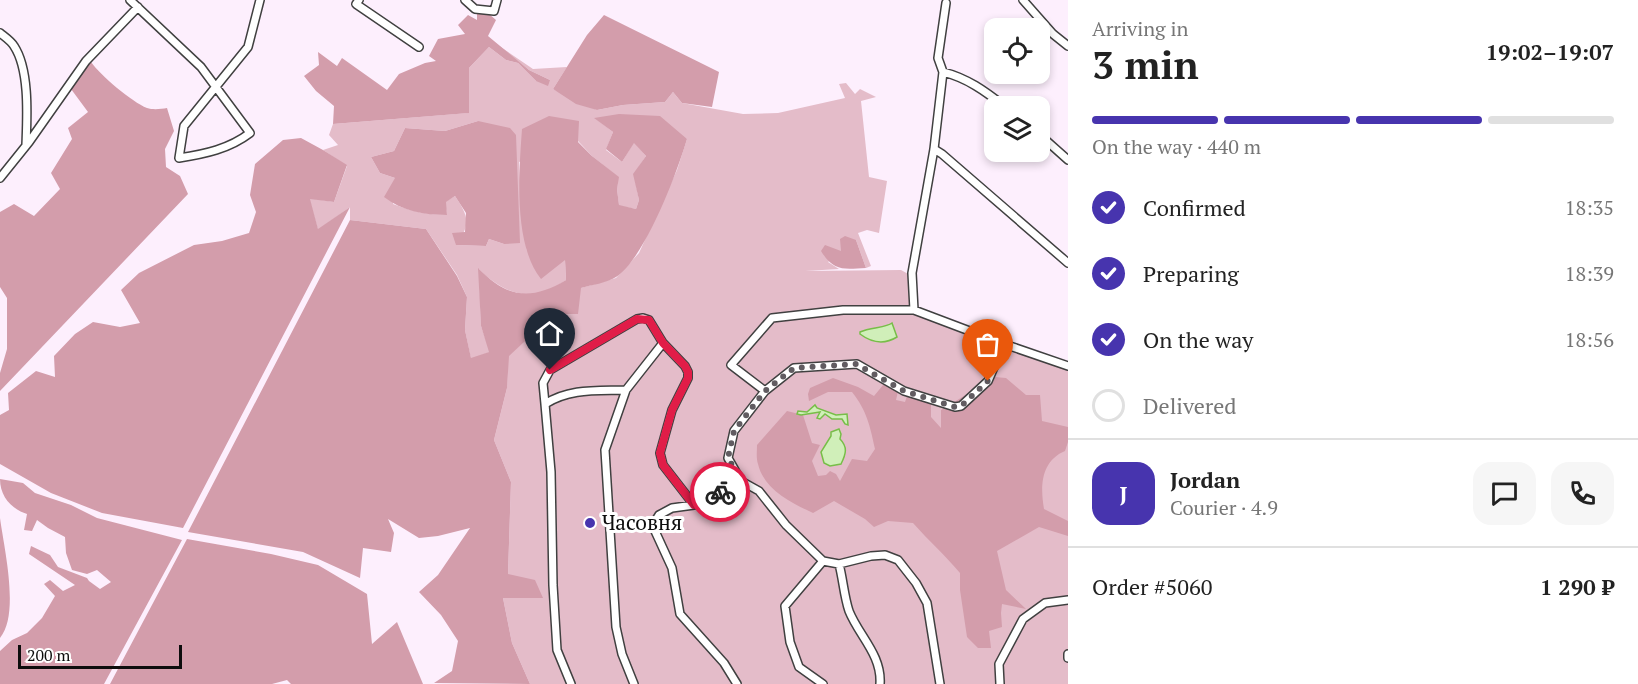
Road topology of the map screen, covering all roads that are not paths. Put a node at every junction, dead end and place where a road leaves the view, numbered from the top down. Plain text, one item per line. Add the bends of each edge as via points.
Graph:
1 (130, 0) edge
2 (260, 0) edge
3 (465, 0) edge
4 (497, 0) edge
5 (1023, 0) edge
6 (358, 2) edge
7 (946, 3) dead end
8 (138, 7) junction
9 (0, 33) edge
10 (1068, 46) edge
11 (419, 47) dead end
12 (943, 72) junction
13 (216, 86) junction
14 (992, 96) edge
15 (1050, 144) edge
16 (26, 147) junction
17 (934, 149) junction
18 (1068, 160) edge
19 (0, 178) edge
20 (1068, 263) edge
21 (914, 310) junction
22 (663, 343) junction
23 (1004, 344) junction
24 (1068, 366) edge
25 (626, 390) junction
26 (765, 391) junction
27 (545, 404) junction
28 (741, 480) junction
29 (694, 505) junction
30 (823, 561) junction
31 (839, 564) junction
32 (1068, 600) edge
33 (571, 684) edge
34 (634, 684) edge
35 (737, 684) edge
36 (823, 684) edge
37 (879, 684) edge
38 (940, 684) edge
39 (1000, 684) edge

1 - 8 street
2 - 13 street via 248,47
3 - 4 street via 475,9 494,11
5 - 10 street
6 - 11 street
7 - 12 street via 938,58
8 - 13 street
8 - 16 street via 86,61
9 - 16 street via 13,45 24,74 28,110
12 - 14 street via 959,76
12 - 17 street
13 - 13 street via 250,134 205,154 179,158 184,126
15 - 18 street
16 - 19 street
17 - 20 street
17 - 21 street via 912,273
21 - 23 street
21 - 26 street via 843,310 772,318 731,365
22 - 25 street
22 - 27 street via 649,320 637,319 550,370 543,383
22 - 29 street via 685,366 688,378 672,410 660,453 663,465
23 - 24 street
23 - 26 street via 988,381 961,406 904,391 856,364 794,368
25 - 27 street via 576,392
25 - 34 street via 605,450 616,627
26 - 28 street via 734,431 728,458
27 - 33 street via 557,650
28 - 29 street
28 - 30 street via 759,490 786,525
29 - 35 street via 658,515 655,531 672,568 680,614 724,663
30 - 31 street
30 - 36 street via 785,606 790,642 800,667
31 - 37 street via 849,611 875,657
31 - 38 street via 885,555 898,560 927,603
32 - 39 street via 1045,603 1023,620 999,664

